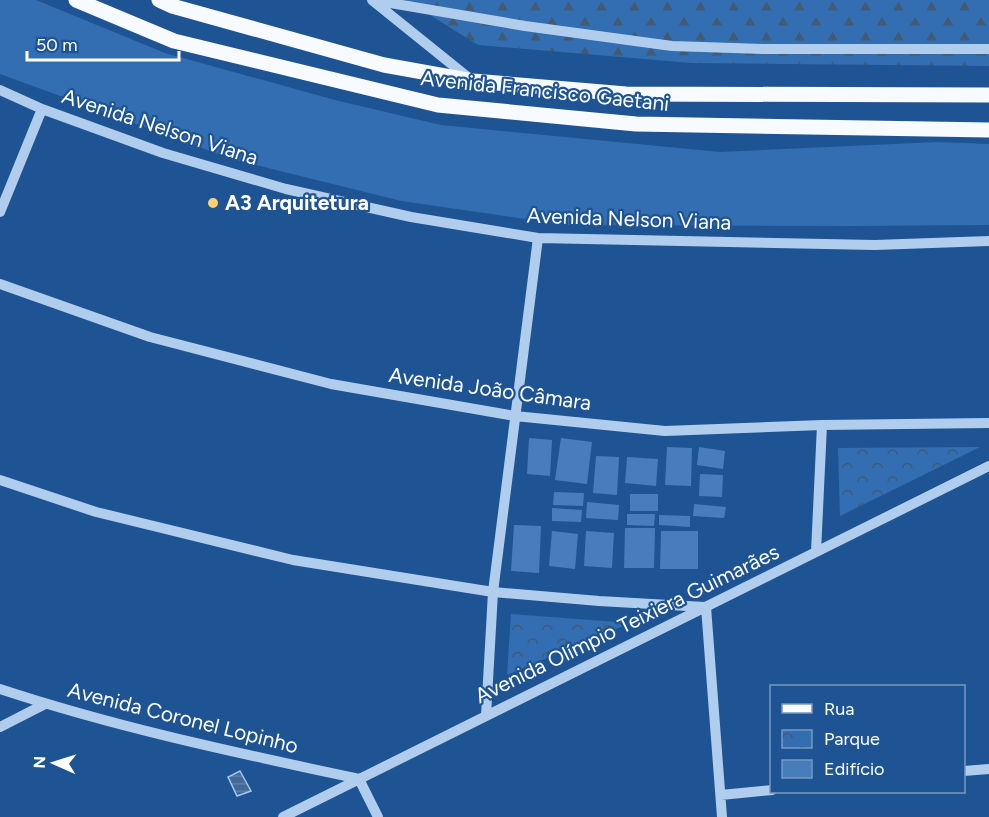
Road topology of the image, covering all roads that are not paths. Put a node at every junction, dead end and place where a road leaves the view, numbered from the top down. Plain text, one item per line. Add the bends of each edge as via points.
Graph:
1 (76, 0) edge
2 (159, 0) edge
3 (372, 0) edge
4 (989, 48) edge
5 (473, 81) junction
6 (0, 90) edge
7 (989, 94) edge
8 (42, 109) junction
9 (989, 130) edge
10 (0, 212) edge
11 (538, 238) junction
12 (989, 241) edge
13 (0, 284) edge
14 (515, 416) junction
15 (989, 423) edge
16 (822, 425) junction
17 (989, 466) edge
18 (0, 480) edge
19 (816, 552) junction
20 (493, 592) junction
21 (706, 607) junction
22 (0, 689) edge
23 (45, 704) junction
24 (486, 716) junction
25 (0, 727) edge
26 (989, 769) edge
27 (965, 771) edge
28 (359, 779) junction
29 (770, 790) edge
30 (721, 795) junction
31 (282, 817) edge
32 (378, 817) edge
33 (722, 817) edge

1 - 9 main road, Avenida Francisco Gaetani via 174,41 438,105 636,124
2 - 5 main road, Avenida Francisco Gaetani via 384,65
3 - 4 street via 672,46 763,50
3 - 5 street
5 - 7 main road, Avenida Francisco Gaetani via 626,94
6 - 8 street, Avenida Nelson Viana
8 - 10 street
8 - 11 street, Avenida Nelson Viana via 163,153 286,189 411,217
11 - 12 street, Avenida Nelson Viana via 875,245
11 - 14 street
13 - 14 street, Avenida João Câmara via 150,337 331,384
14 - 16 street, Avenida João Câmara via 665,431
14 - 20 street
15 - 16 street, Avenida João Câmara
16 - 19 street
17 - 19 street, Avenida Olímpio Teixiera Guimarães
18 - 20 street via 96,512 293,560
19 - 21 street, Avenida Olímpio Teixiera Guimarães
20 - 21 street
20 - 24 street
21 - 24 street, Avenida Olímpio Teixiera Guimarães
21 - 30 street
22 - 23 street, Avenida Coronel Lopinho
23 - 25 street
23 - 28 street, Avenida Coronel Lopinho via 201,746
24 - 28 street, Avenida Olímpio Teixiera Guimarães
26 - 27 street
28 - 31 street, Avenida Olímpio Teixiera Guimarães
28 - 32 street
29 - 30 street
30 - 33 street

